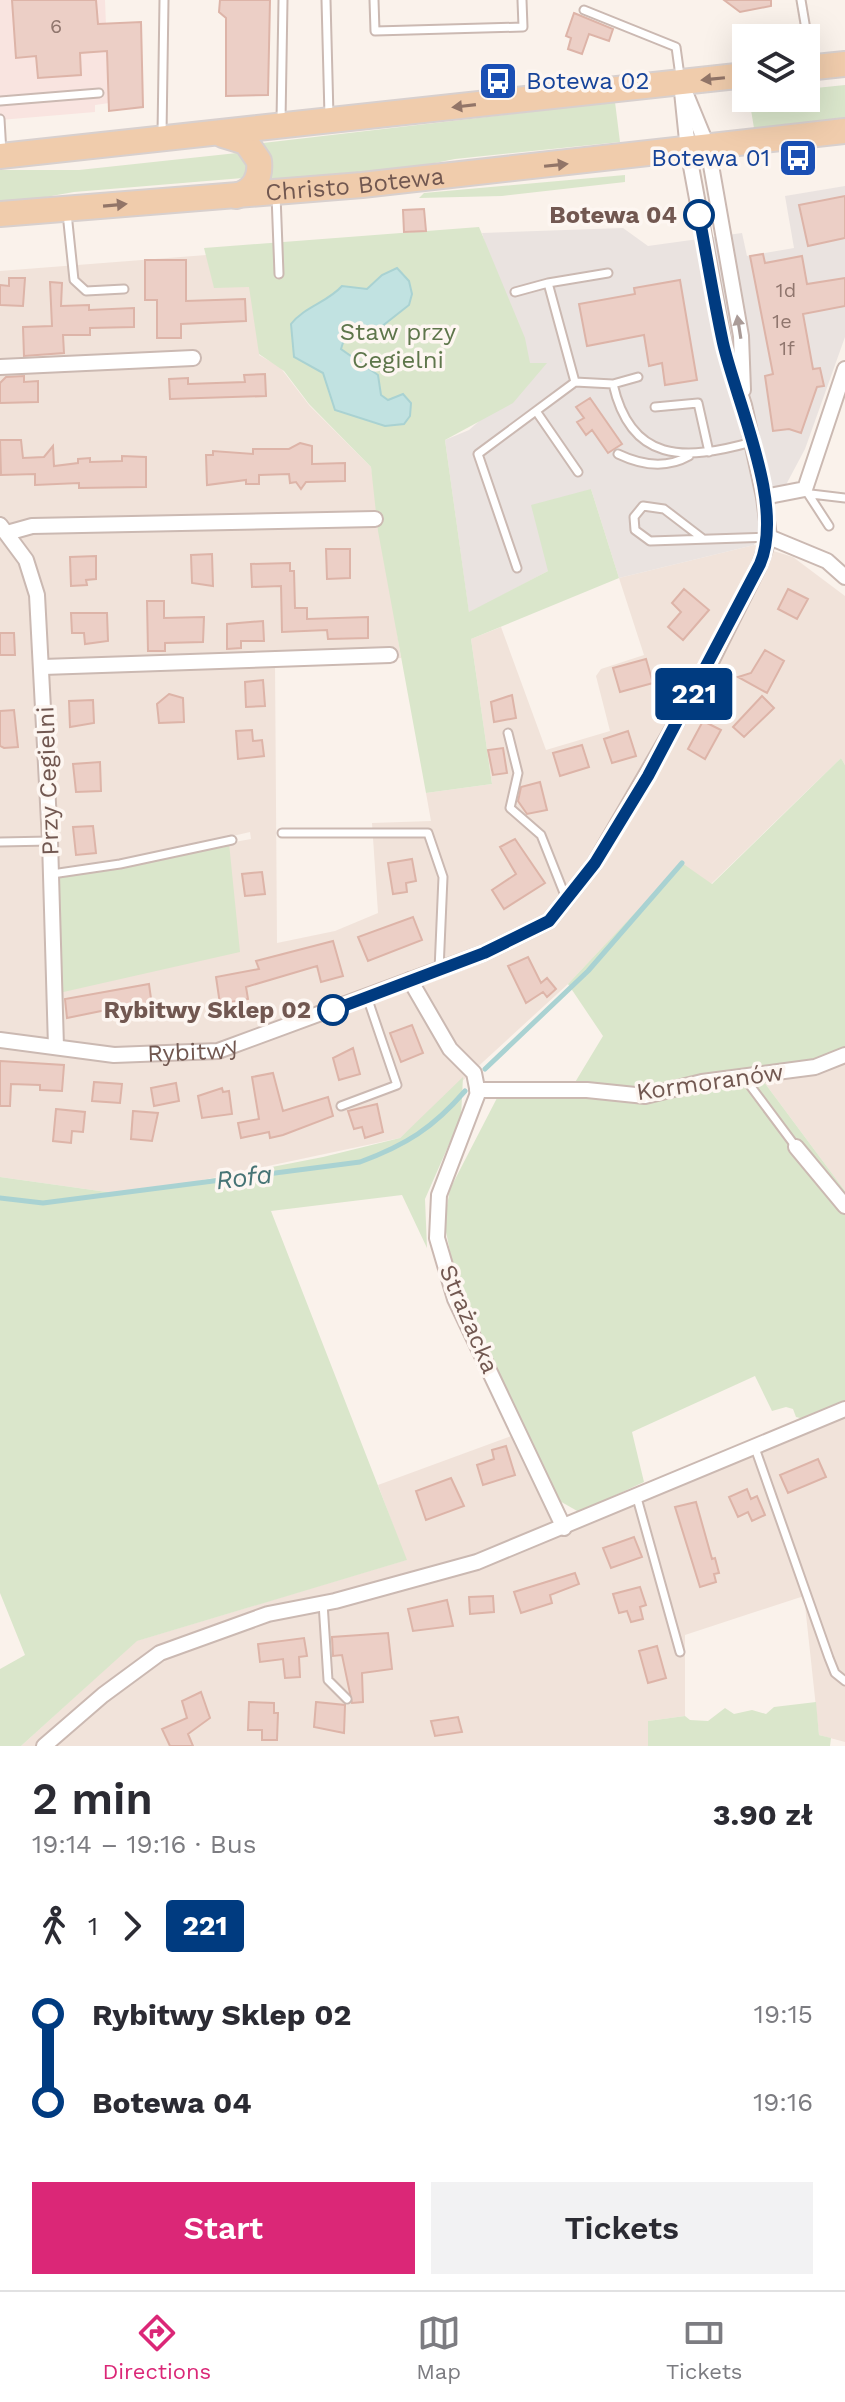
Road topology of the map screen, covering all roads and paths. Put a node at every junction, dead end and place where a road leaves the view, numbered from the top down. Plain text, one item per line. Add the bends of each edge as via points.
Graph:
1 (164, 0) edge
2 (283, 0) edge
3 (326, 0) edge
4 (374, 0) edge
5 (522, 0) edge
6 (801, 0) edge
7 (584, 10) dead end
8 (804, 24) edge
9 (845, 64) edge
10 (820, 67) edge
11 (732, 77) edge
12 (681, 82) junction
13 (99, 93) dead end
14 (0, 101) edge
15 (0, 119) edge
16 (330, 122) junction
17 (282, 127) junction
18 (845, 131) edge
19 (212, 135) junction
20 (162, 140) junction
21 (698, 149) junction
22 (1, 156) edge
23 (275, 193) junction
24 (232, 196) junction
25 (66, 209) junction
26 (0, 214) edge
27 (608, 273) dead end
28 (279, 274) dead end
29 (548, 283) junction
30 (124, 289) dead end
31 (515, 292) dead end
32 (193, 358) dead end
33 (0, 367) edge
34 (845, 369) edge
35 (638, 377) dead end
36 (575, 382) junction
37 (613, 384) junction
38 (655, 407) dead end
39 (536, 411) junction
40 (752, 442) junction
41 (709, 452) junction
42 (618, 454) dead end
43 (691, 455) junction
44 (578, 472) dead end
45 (808, 492) junction
46 (764, 497) junction
47 (845, 498) edge
48 (375, 519) dead end
49 (829, 526) dead end
50 (4, 529) edge
51 (769, 537) junction
52 (702, 538) junction
53 (517, 568) dead end
54 (845, 577) edge
55 (390, 655) dead end
56 (43, 667) junction
57 (508, 733) dead end
58 (282, 833) dead end
59 (232, 840) dead end
60 (50, 841) junction
61 (0, 842) edge
62 (52, 874) junction
63 (567, 899) junction
64 (439, 970) junction
65 (410, 980) junction
66 (367, 997) junction
67 (0, 1040) edge
68 (56, 1047) junction
69 (845, 1055) edge
70 (743, 1076) junction
71 (477, 1090) junction
72 (341, 1106) dead end
73 (796, 1147) joint
74 (845, 1206) edge
75 (845, 1409) edge
76 (755, 1448) junction
77 (637, 1498) junction
78 (564, 1528) junction
79 (323, 1603) junction
80 (680, 1652) dead end
81 (845, 1681) edge
82 (347, 1699) dead end
83 (44, 1746) edge

1 - 20 lane
2 - 17 lane
3 - 16 lane
4 - 5 lane via 375,31 523,27
6 - 8 lane
7 - 12 lane via 676,47
9 - 10 main road
11 -> 12 main road
12 -> 16 main road
12 - 21 street, Rybitwy
13 - 14 lane
15 - 22 lane
16 - 17 main road
17 - 19 main road
18 - 21 main road
19 - 20 main road
19 - 24 main road via 241,139 258,156 256,183
20 - 22 main road
23 -> 21 main road, Christo Botewa
21 - 40 street, Rybitwy via 741,336 744,405
23 - 24 main road, Christo Botewa
23 - 28 lane
25 -> 24 main road, Christo Botewa
25 - 26 main road, Christo Botewa
25 - 30 lane via 74,280 86,291
27 - 29 lane
29 - 31 lane
29 - 36 lane
32 - 33 street
34 - 45 street
35 - 37 lane
36 - 37 lane
36 - 39 lane
37 - 43 lane via 629,428 649,446
38 - 41 lane via 698,403
39 - 44 lane
39 - 53 lane via 478,454
40 - 41 lane
40 - 46 street, Rybitwy
41 - 43 lane
42 - 43 lane via 649,464
45 - 46 street
45 - 47 lane
45 - 49 lane
46 - 51 street, Rybitwy
48 - 50 street
50 - 56 street, Przy Cegielni via 34,582
51 - 52 lane
51 - 54 street via 827,561
51 - 63 street, Rybitwy via 694,694 595,863
52 - 52 lane via 645,539 635,530 634,517 643,506 659,506
55 - 56 street
56 - 60 street, Przy Cegielni
57 - 63 lane via 518,773 510,808 541,835
58 - 64 lane via 428,833 443,877
59 - 62 lane
60 - 61 lane
60 - 62 street, Przy Cegielni
62 - 68 street, Przy Cegielni
63 - 64 street, Rybitwy via 549,921
64 - 65 street, Rybitwy
65 - 66 street, Rybitwy
65 - 71 street via 450,1049 474,1073
66 - 68 street, Rybitwy via 218,1051 114,1055
66 - 72 lane via 397,1085
67 - 68 street, Rybitwy
69 - 70 street, Kormoranów via 815,1067
70 - 71 street, Kormoranów via 645,1096
70 - 73 lane
71 - 78 street, Strażacka via 439,1195 437,1238 455,1299
73 - 74 street
75 - 76 street
76 - 77 street
76 - 81 lane via 829,1658
77 - 78 street
77 - 80 lane
78 - 79 street via 477,1562
79 - 82 lane via 328,1680
79 - 83 street via 268,1614 160,1653

